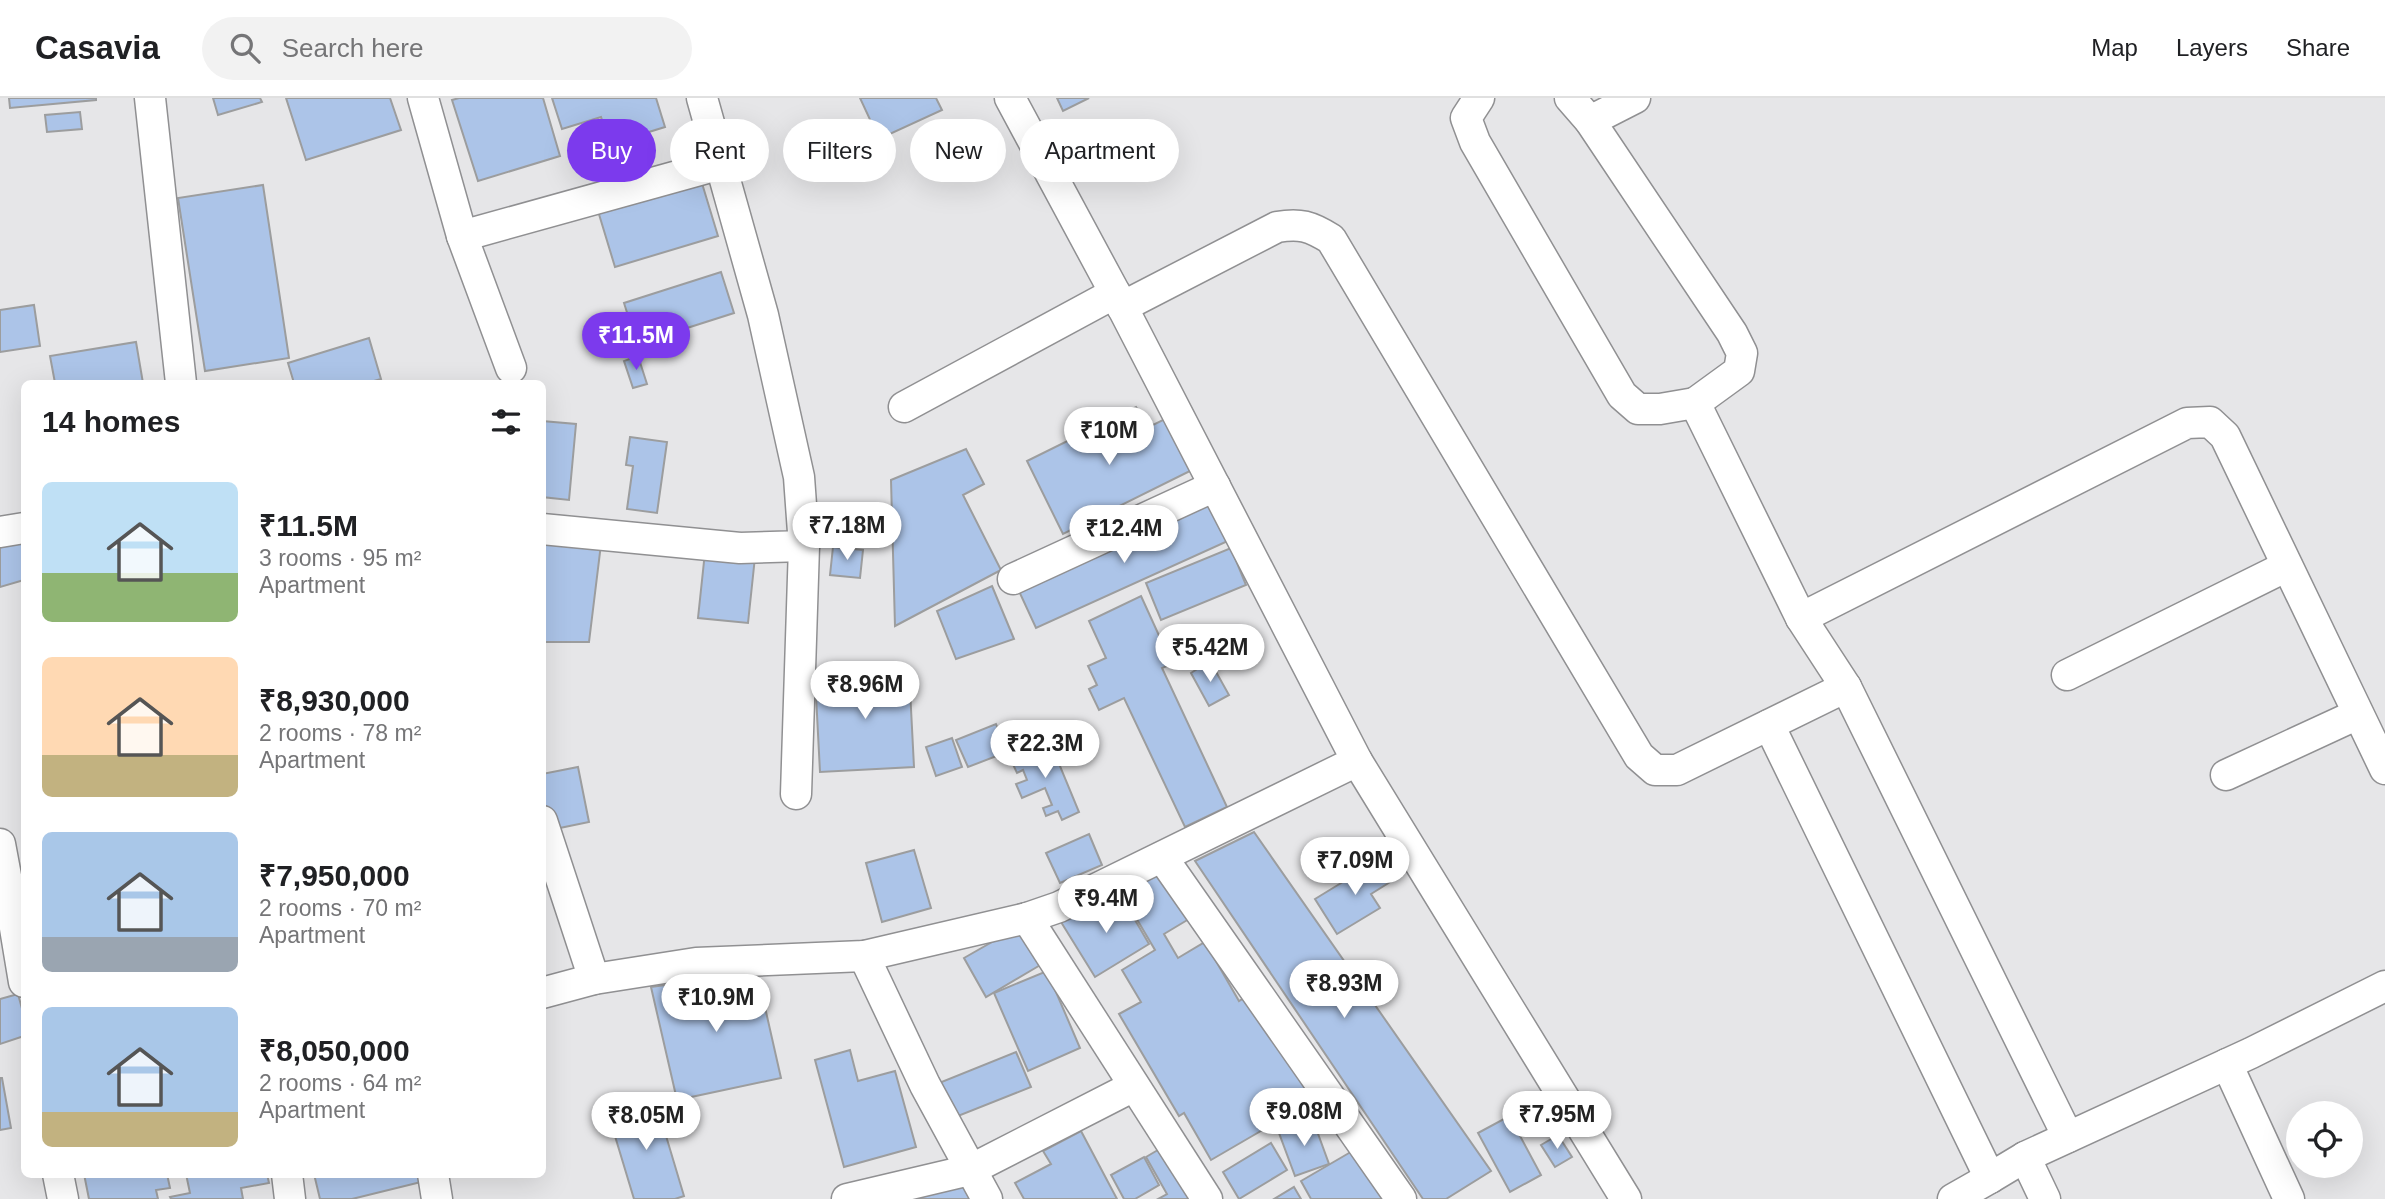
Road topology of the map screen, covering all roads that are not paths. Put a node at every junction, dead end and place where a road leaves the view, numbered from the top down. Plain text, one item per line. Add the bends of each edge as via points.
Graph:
1 (150, 98) edge
2 (423, 98) edge
3 (702, 98) edge
4 (1010, 98) edge
5 (1479, 98) edge
6 (1570, 98) edge
7 (1634, 98) edge
8 (708, 119) edge
9 (1590, 121) junction
10 (670, 178) edge
11 (726, 182) edge
12 (462, 236) junction
13 (1119, 300) junction
14 (511, 368) dead end
15 (181, 380) edge
16 (1695, 403) junction
17 (904, 407) dead end
18 (1215, 486) junction
19 (21, 528) edge
20 (546, 529) edge
21 (0, 532) edge
22 (804, 546) junction
23 (2287, 566) junction
24 (1013, 579) dead end
25 (1801, 618) junction
26 (2067, 675) dead end
27 (1846, 687) junction
28 (2358, 714) junction
29 (1769, 725) junction
30 (1357, 761) junction
31 (2385, 769) edge
32 (2226, 775) dead end
33 (796, 794) dead end
34 (546, 833) edge
35 (0, 844) edge
36 (1162, 857) junction
37 (11, 891) edge
38 (1027, 918) junction
39 (864, 956) junction
40 (21, 961) edge
41 (594, 979) junction
42 (2385, 986) edge
43 (546, 991) edge
44 (2227, 1064) junction
45 (1134, 1086) junction
46 (2068, 1137) junction
47 (2025, 1157) junction
48 (970, 1170) junction
49 (59, 1178) edge
50 (287, 1178) edge
51 (434, 1178) edge
52 (1990, 1178) junction
53 (858, 1198) edge
54 (63, 1199) edge
55 (290, 1199) edge
56 (437, 1199) edge
57 (987, 1199) edge
58 (1206, 1199) edge
59 (1401, 1199) edge
60 (1626, 1199) edge
61 (1953, 1199) edge
62 (2045, 1199) edge
63 (2289, 1199) edge

1 - 15 street
2 - 12 street
3 - 8 street
4 - 13 street
5 - 16 street via 1466,118 1475,142 1622,395 1638,408
6 - 9 street
7 - 9 street
9 - 16 street via 1742,354 1739,371
10 - 12 street
11 - 22 street via 763,315 799,477
12 - 14 street
13 - 17 street
13 - 18 street
13 - 29 street via 1277,227 1295,224 1331,239 1639,757 1656,770 1677,769
16 - 25 street
18 - 24 street
18 - 30 street
19 - 21 street
20 - 22 street via 740,548
22 - 33 street
23 - 25 street via 2225,436 2210,422 2187,423
23 - 26 street
23 - 28 street
25 - 27 street
27 - 29 street
27 - 46 street
28 - 31 street
28 - 32 street
29 - 52 street
30 - 36 street
30 - 60 street
34 - 41 street
35 - 37 street
36 - 38 street
36 - 59 street
37 - 40 street
38 - 39 street
38 - 45 street
39 - 41 street via 696,963
39 - 48 street
41 - 43 street
42 - 44 street
44 - 46 street
44 - 63 street
45 - 48 street
45 - 58 street
46 - 47 street
47 - 52 street
47 - 62 street
48 - 53 street
48 - 57 street
49 - 54 street
50 - 55 street
51 - 56 street
52 - 61 street

